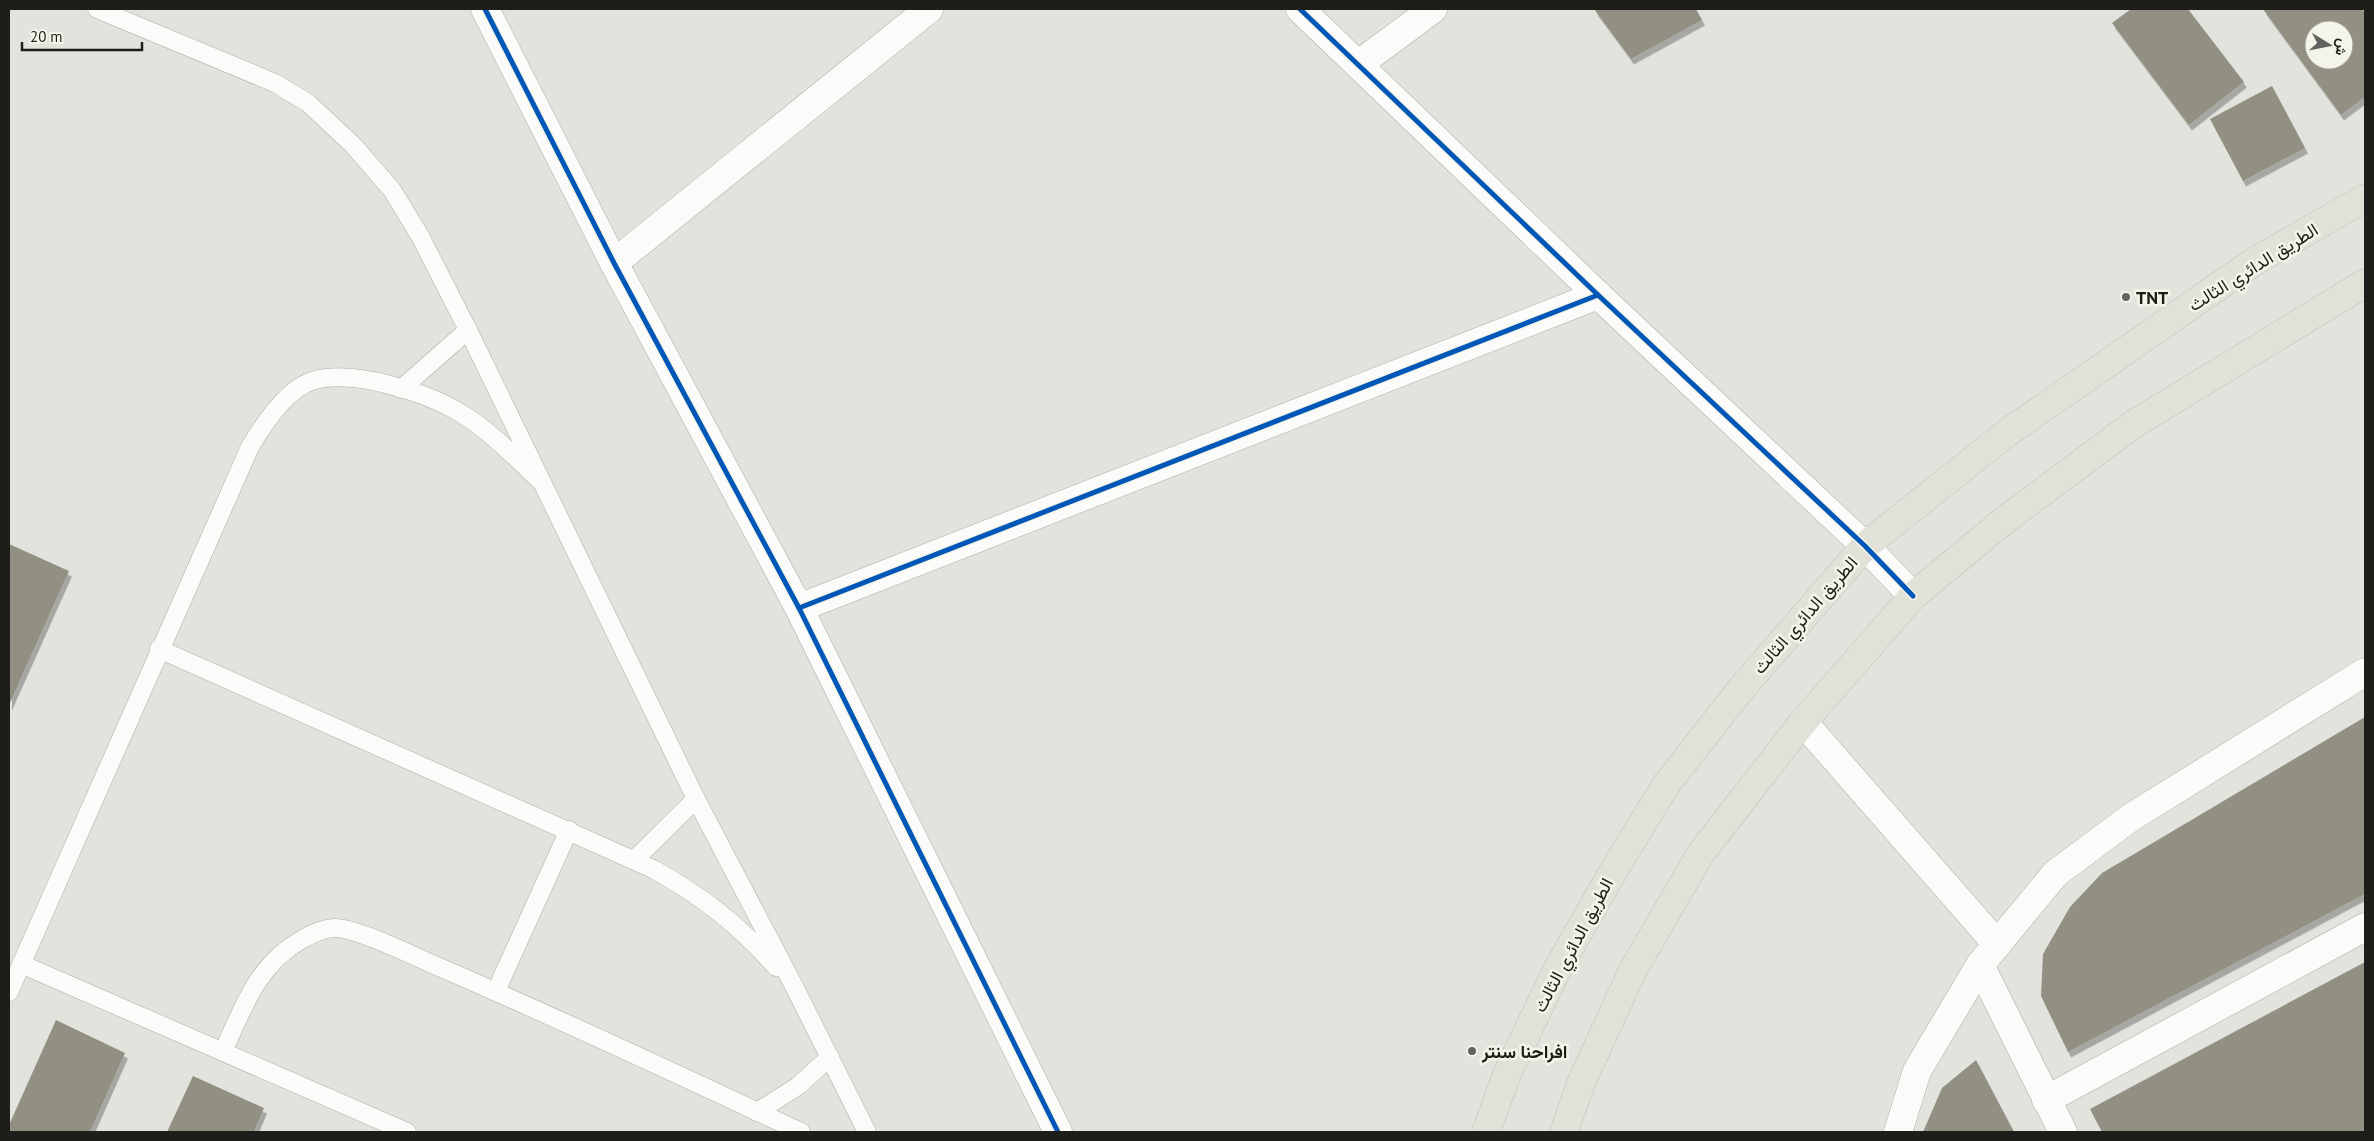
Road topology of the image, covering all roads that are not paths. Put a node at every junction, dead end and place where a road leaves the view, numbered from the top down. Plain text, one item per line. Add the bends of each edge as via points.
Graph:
1 (96, 9) edge
2 (485, 9) edge
3 (929, 9) edge
4 (1300, 9) edge
5 (1433, 9) edge
6 (1359, 64) junction
7 (2365, 198) edge
8 (614, 263) junction
9 (2365, 283) edge
10 (1598, 295) junction
11 (468, 330) junction
12 (401, 389) junction
13 (547, 488) junction
14 (1865, 546) junction
15 (1913, 596) junction
16 (799, 608) junction
17 (159, 649) junction
18 (2365, 672) edge
19 (1803, 722) junction
20 (696, 800) junction
21 (569, 830) junction
22 (634, 860) junction
23 (2365, 927) edge
24 (1997, 944) junction
25 (21, 964) junction
26 (1980, 965) junction
27 (795, 988) junction
28 (496, 991) junction
29 (9, 992) edge
30 (223, 1052) junction
31 (830, 1057) junction
32 (2046, 1100) junction
33 (757, 1112) junction
34 (407, 1132) edge
35 (801, 1132) edge
36 (867, 1132) edge
37 (1058, 1132) edge
38 (1486, 1132) edge
39 (1564, 1132) edge
40 (1898, 1132) edge
41 (2063, 1132) edge

1 - 11 lane via 275,83 308,103 353,145 392,190 420,236
2 - 8 street
3 - 8 street
4 - 6 street
5 - 6 street
6 - 10 street
7 - 14 main road, الطريق الدائري الثالث via 2252,263 2007,433
8 - 16 street
9 - 15 main road via 2134,424 2006,519
10 - 14 street
10 - 16 street
11 - 12 lane
11 - 13 lane
12 - 13 lane via 462,414 496,439
12 - 17 lane via 361,380 328,378 310,381 278,408 250,447
13 - 20 lane
14 - 15 street
14 - 38 main road, الطريق الدائري الثالث via 1741,689 1666,785 1558,968 1507,1074
15 - 19 main road
16 - 37 street
17 - 21 lane
17 - 25 lane
18 - 24 street via 2115,829 2055,874
19 - 24 street
19 - 39 main road via 1691,869 1633,970 1581,1083
20 - 22 lane
20 - 27 lane
21 - 22 lane
21 - 28 lane
22 - 27 lane via 688,888 738,926
23 - 32 street
24 - 26 street
25 - 29 lane
25 - 30 lane
26 - 32 street
26 - 40 street via 1917,1072
27 - 31 lane
28 - 30 lane via 371,937 335,928 314,933 290,946 268,965 252,990
28 - 33 lane
30 - 34 lane
31 - 33 lane via 798,1086
31 - 36 lane
32 - 41 street
33 - 35 lane

